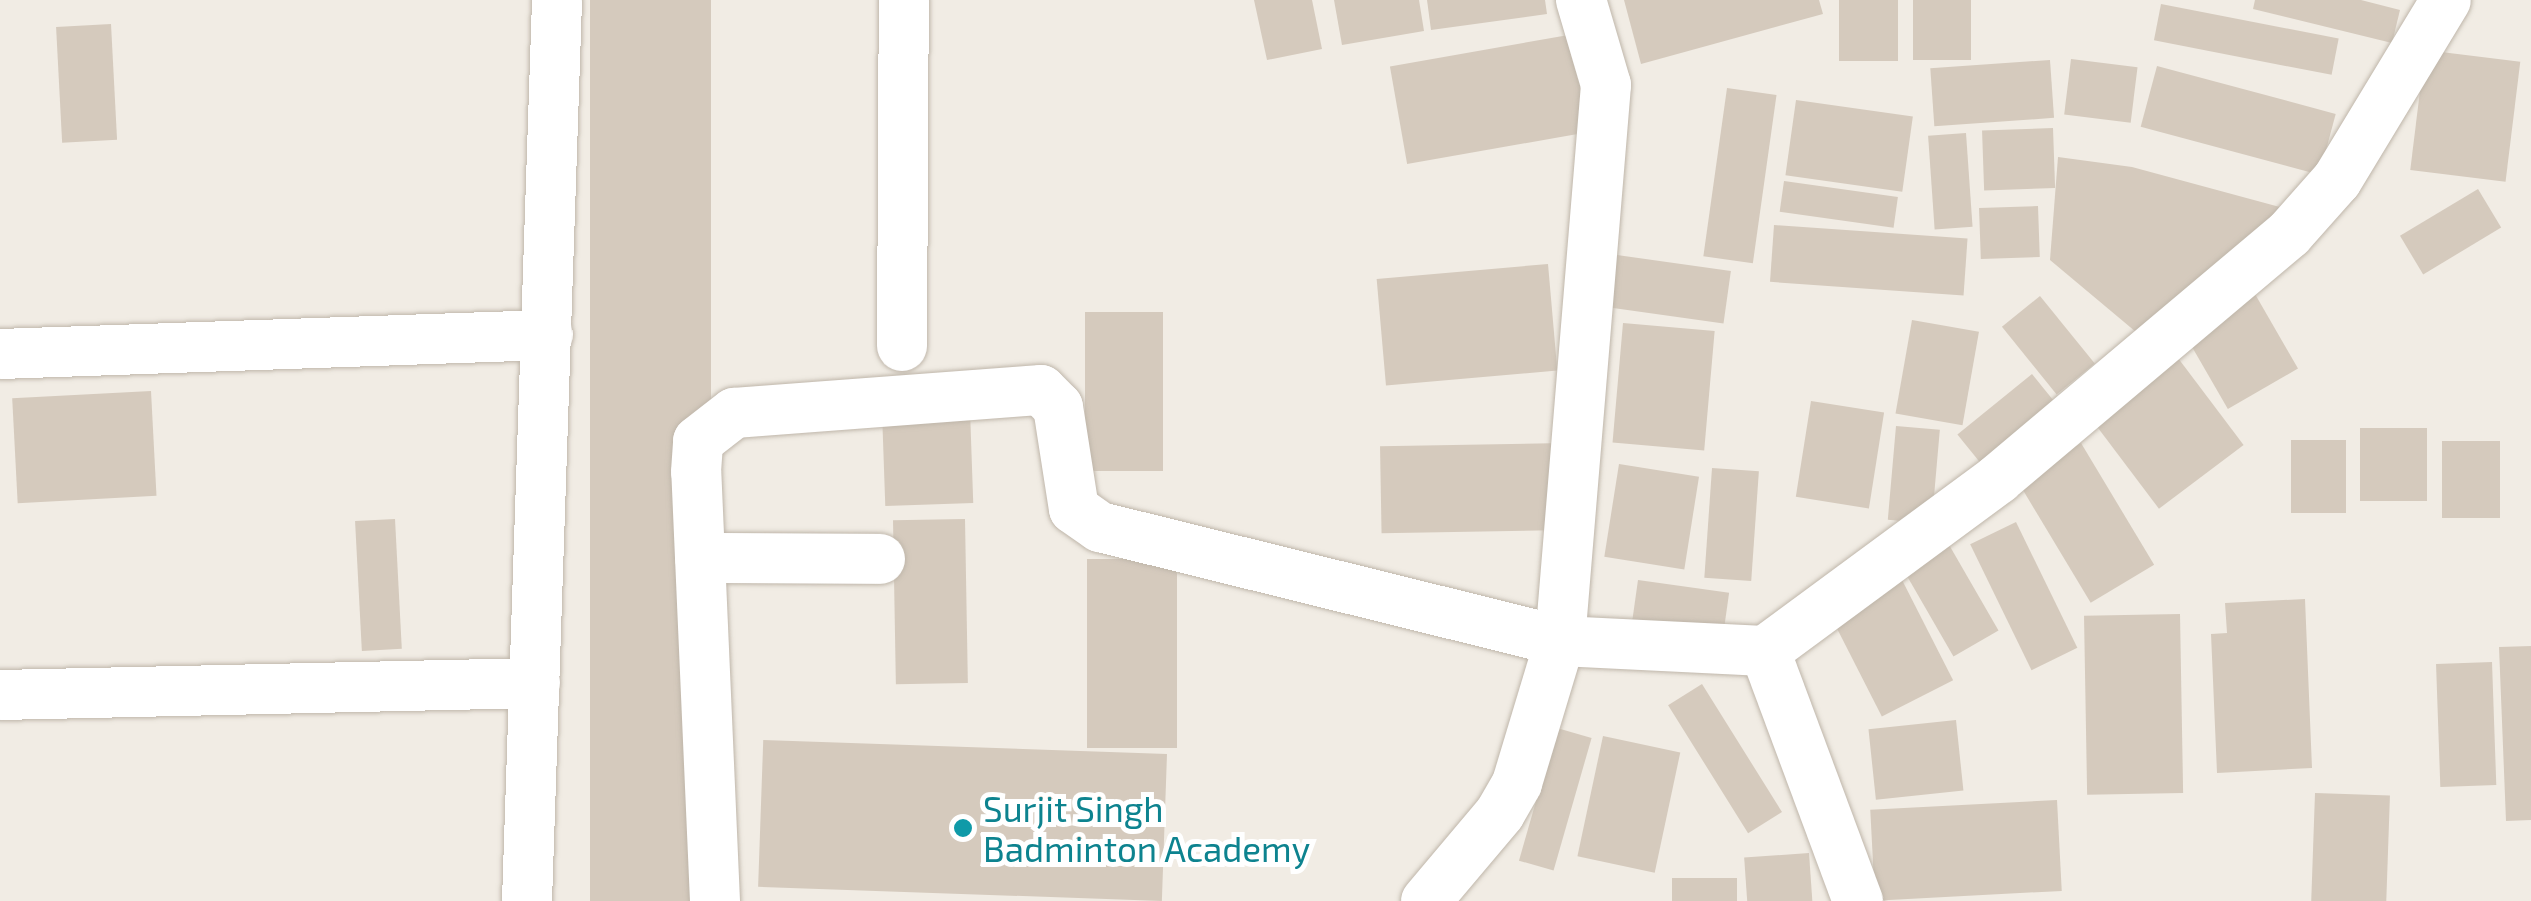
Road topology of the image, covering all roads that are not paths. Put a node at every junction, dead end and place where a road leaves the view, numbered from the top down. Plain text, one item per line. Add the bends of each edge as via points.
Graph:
1 (558, 0) edge
2 (904, 0) edge
3 (1581, 0) edge
4 (2446, 0) edge
5 (548, 335) junction
6 (902, 346) dead end
7 (0, 354) edge
8 (700, 558) junction
9 (880, 560) dead end
10 (1560, 641) junction
11 (1765, 651) junction
12 (534, 683) junction
13 (0, 695) edge
14 (527, 901) edge
15 (714, 901) edge
16 (1426, 901) edge
17 (1858, 901) edge

1 - 5 street
2 - 6 street
3 - 10 street via 1606,85
4 - 11 street via 2338,180 2289,234 1998,479
5 - 7 street
5 - 12 street
8 - 9 street
8 - 10 street via 698,441 734,412 1041,390 1058,407 1074,509 1100,527
8 - 15 street
10 - 11 street
10 - 16 street via 1517,783
11 - 17 street
12 - 13 street
12 - 14 street

